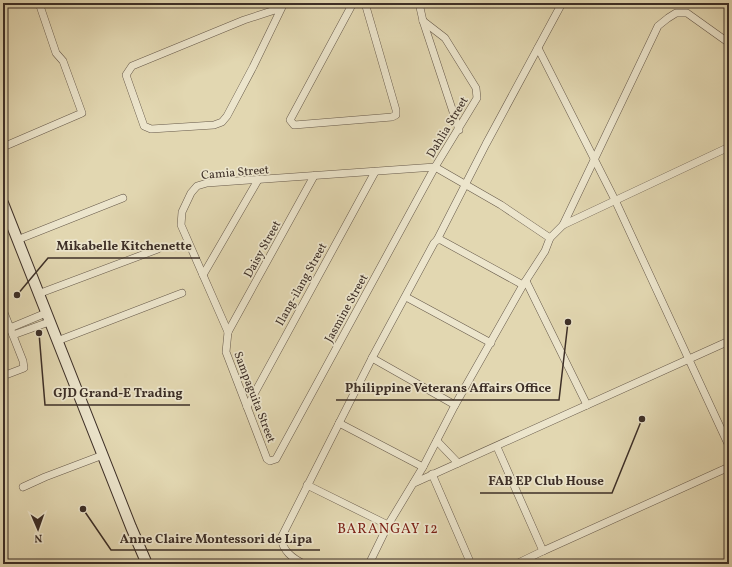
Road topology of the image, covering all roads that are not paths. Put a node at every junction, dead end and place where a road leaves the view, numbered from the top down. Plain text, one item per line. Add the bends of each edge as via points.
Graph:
1 (39, 3) edge
2 (354, 3) edge
3 (365, 3) edge
4 (419, 3) edge
5 (566, 3) edge
6 (282, 6) edge
7 (423, 21) junction
8 (729, 43) edge
9 (538, 48) junction
10 (459, 130) junction
11 (3, 147) edge
12 (729, 147) edge
13 (595, 161) junction
14 (436, 167) junction
15 (375, 172) junction
16 (314, 176) junction
17 (258, 180) junction
18 (465, 184) junction
19 (123, 198) dead end
20 (615, 200) junction
21 (3, 203) edge
22 (563, 225) junction
23 (550, 238) junction
24 (18, 240) junction
25 (437, 240) junction
26 (158, 249) dead end
27 (203, 275) junction
28 (524, 283) junction
29 (182, 293) dead end
30 (38, 294) junction
31 (406, 297) junction
32 (3, 310) edge
33 (48, 317) junction
34 (12, 331) junction
35 (228, 332) junction
36 (3, 334) edge
37 (57, 341) junction
38 (729, 341) edge
39 (491, 343) junction
40 (372, 358) junction
41 (688, 359) junction
42 (3, 376) edge
43 (455, 405) junction
44 (587, 405) junction
45 (247, 407) junction
46 (339, 423) junction
47 (437, 441) junction
48 (729, 446) edge
49 (497, 447) junction
50 (103, 455) junction
51 (276, 459) joint
52 (458, 463) junction
53 (423, 467) junction
54 (729, 467) edge
55 (432, 474) junction
56 (414, 483) junction
57 (307, 485) junction
58 (23, 487) dead end
59 (388, 525) junction
60 (543, 551) junction
61 (293, 561) edge
62 (147, 564) edge
63 (304, 564) edge
64 (369, 564) edge
65 (471, 564) edge
66 (516, 564) edge

1 - 11 street via 56,53 63,60 82,113
2 - 3 street via 290,120 294,125 396,115
4 - 7 street
5 - 9 street via 561,5
6 - 6 street via 253,67 222,122 214,125 151,129 144,126 126,75 132,66
7 - 10 street
7 - 10 street, Dahlia Street via 445,38 476,88 477,98
8 - 13 street via 686,13 676,13 658,26
9 - 13 street
9 - 18 street
10 - 14 street, Dahlia Street
12 - 20 street
13 - 20 street
13 - 22 street
14 - 15 street, Camia Street
14 - 18 street
14 - 51 street, Jasmine Street
15 - 16 street, Camia Street
15 - 45 street, Ilang-ilang Street
16 - 17 street, Camia Street
16 - 35 street, Daisy Street
17 - 27 street
17 - 27 street, Camia Street via 207,183 197,186 191,193 182,212 181,225
18 - 23 street
18 - 25 street
19 - 24 street
20 - 22 street
20 - 41 street
21 - 24 street
22 - 23 street
23 - 28 street via 545,251
24 - 30 street
25 - 28 street
25 - 31 street
26 - 30 street
27 - 35 street, Camia Street
28 - 39 street
28 - 44 street
29 - 37 street
30 - 33 street
31 - 39 street
31 - 40 street
32 - 34 street
33 - 34 street
33 - 37 street
34 - 36 street
34 - 42 street via 24,368
35 - 45 street, Sampaguita Street via 226,352
37 - 50 street
38 - 41 street
39 - 43 street
40 - 43 street
40 - 46 street
41 - 44 street
41 - 48 street
43 - 47 street
44 - 49 street
45 - 51 street, Sampaguita Street via 267,459
46 - 53 street
46 - 57 street
47 - 52 street
47 - 53 street
49 - 52 street
49 - 60 street
50 - 58 street
50 - 62 street
52 - 55 street
53 - 56 street
54 - 60 street
55 - 56 street
55 - 65 street
56 - 59 street
57 - 59 street
57 - 61 street via 281,538 282,545
59 - 64 street
60 - 66 street
61 - 63 street

